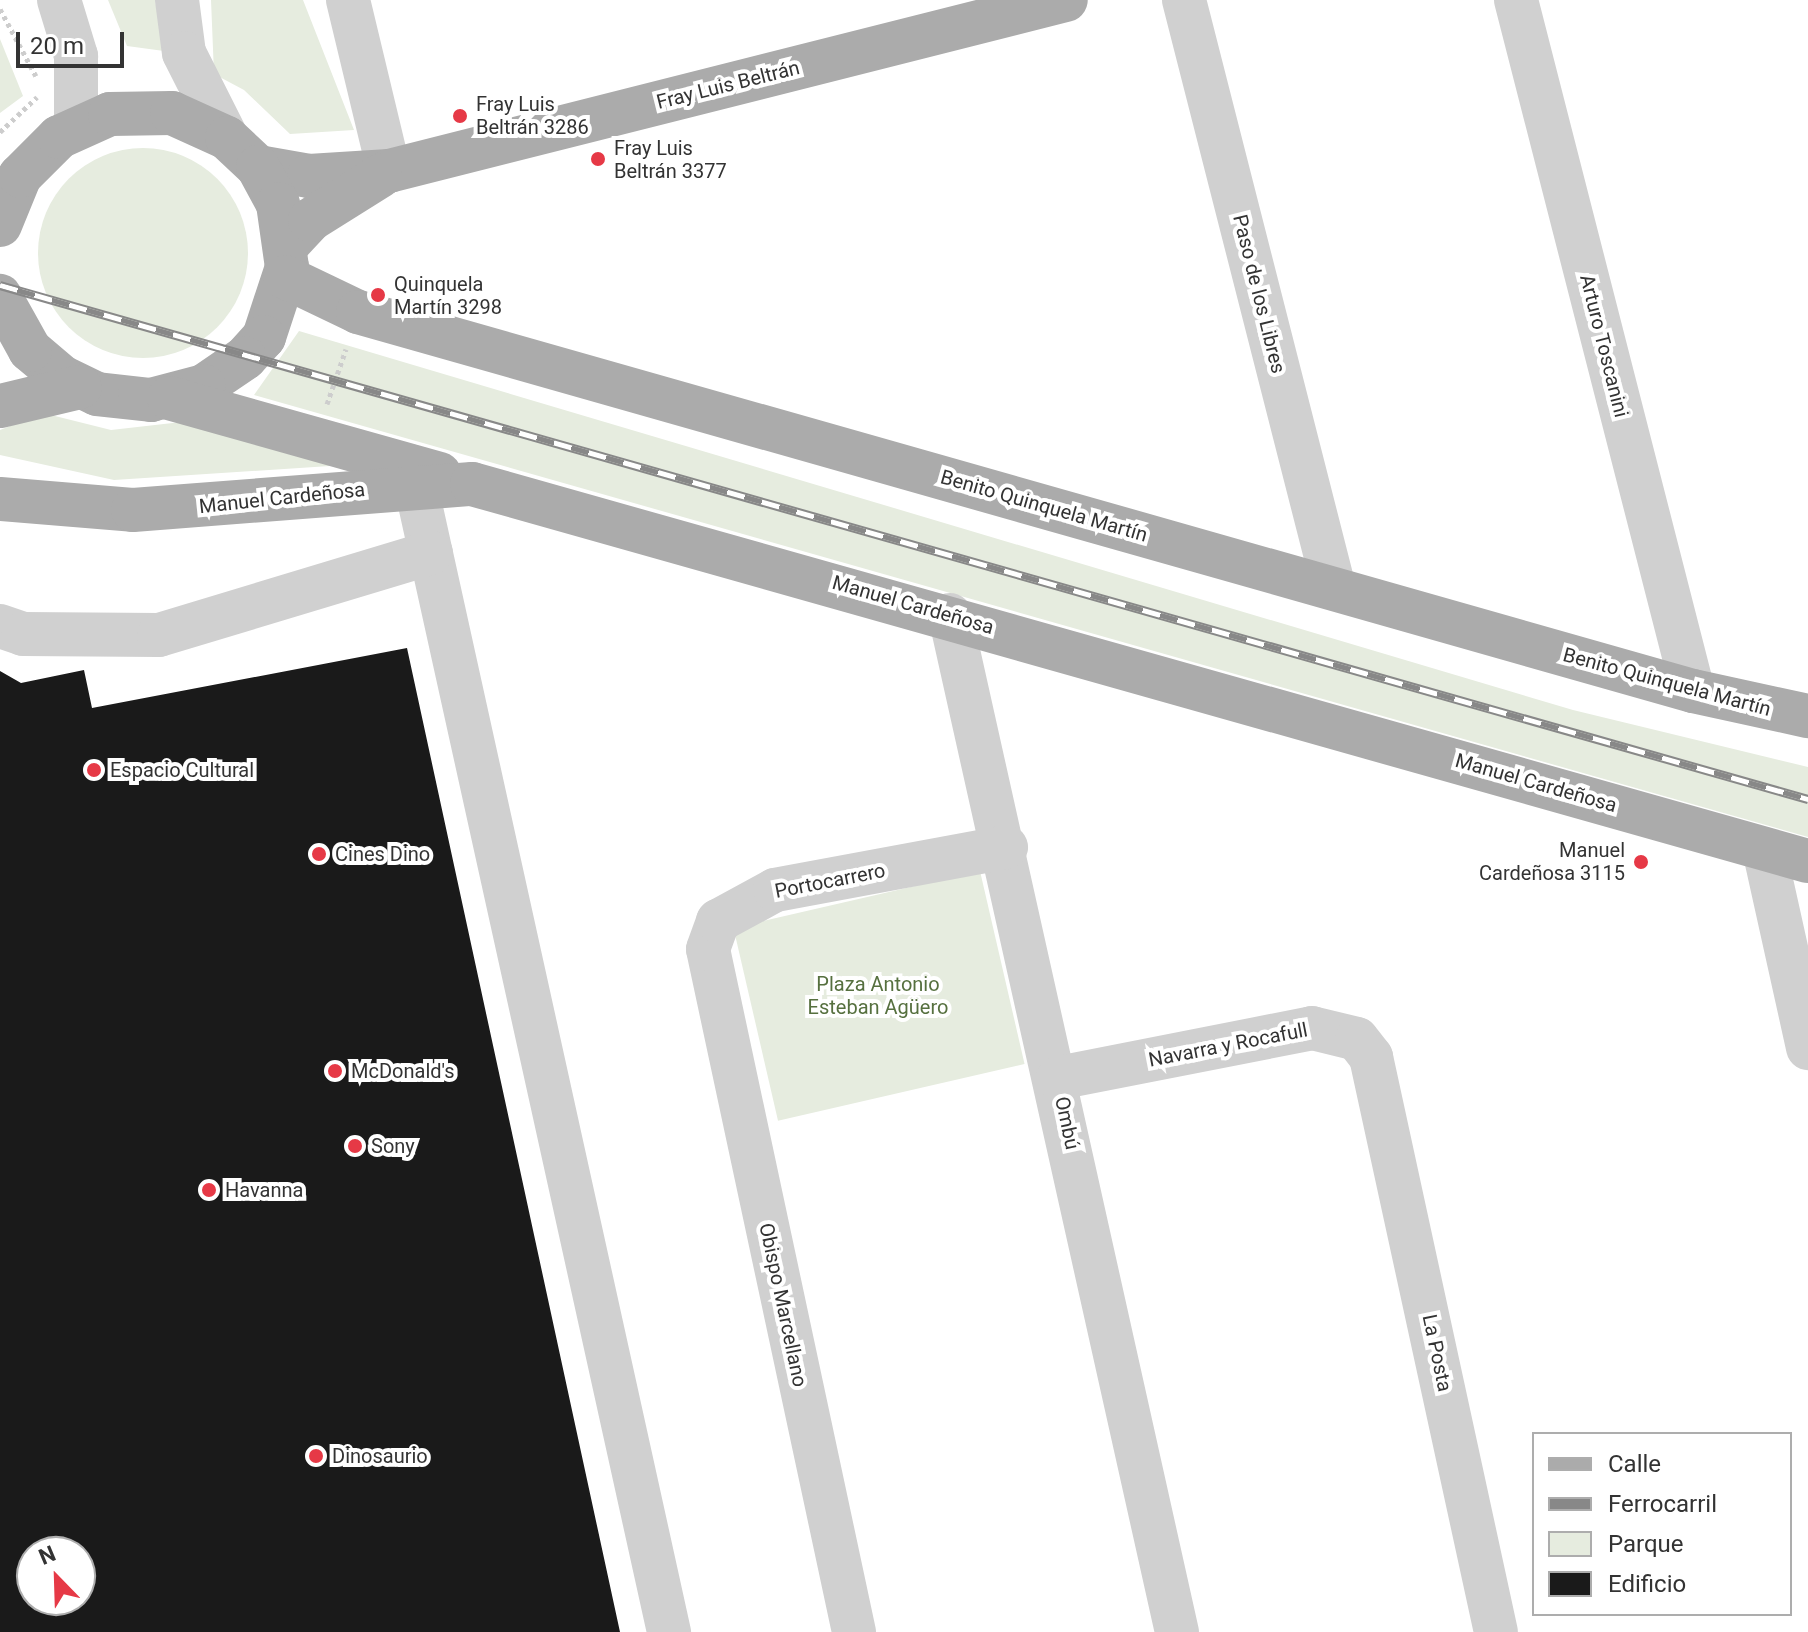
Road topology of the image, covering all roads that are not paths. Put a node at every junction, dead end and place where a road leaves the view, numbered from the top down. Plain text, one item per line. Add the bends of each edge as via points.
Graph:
1 (59, 0) edge
2 (177, 0) edge
3 (348, 0) edge
4 (1066, 0) edge
5 (1184, 0) edge
6 (1516, 0) edge
7 (76, 127) junction
8 (242, 153) junction
9 (389, 171) junction
10 (1, 219) edge
11 (286, 262) junction
12 (0, 296) edge
13 (80, 387) junction
14 (169, 398) junction
15 (0, 406) edge
16 (472, 484) junction
17 (416, 486) junction
18 (0, 499) edge
19 (431, 553) junction
20 (1334, 588) junction
21 (950, 615) junction
22 (0, 626) edge
23 (1693, 691) junction
24 (1808, 716) edge
25 (1006, 847) junction
26 (1764, 849) junction
27 (1808, 861) edge
28 (711, 977) joint
29 (1808, 1048) edge
30 (1378, 1073) joint
31 (1058, 1078) junction
32 (669, 1632) edge
33 (854, 1632) edge
34 (1177, 1632) edge
35 (1496, 1632) edge

1 - 7 street via 76,56
2 - 8 street via 184,53
3 - 9 street
4 - 9 main road, Fray Luis Beltrán
5 - 20 street, Paso de los Libres
6 - 23 street, Arturo Toscanini
7 - 8 main road via 110,114 151,111 191,119
7 - 10 main road via 31,161
8 - 9 main road via 309,176
8 - 11 main road via 278,204
9 - 11 main road via 310,220
11 - 14 main road via 264,337 245,358 204,386
11 - 20 main road, Benito Quinquela Martín via 358,312
12 - 13 main road via 30,350
13 - 14 main road via 124,399
13 - 15 main road
14 - 16 main road
16 - 17 main road, Manuel Cardeñosa
16 - 21 main road, Manuel Cardeñosa
17 - 18 main road, Manuel Cardeñosa via 148,510
17 - 19 street
19 - 22 street via 159,635 23,634
19 - 32 street
20 - 23 main road, Benito Quinquela Martín
21 - 25 street, Ombú
21 - 26 main road, Manuel Cardeñosa
23 - 24 main road, Benito Quinquela Martín
25 - 28 street, Portocarrero via 775,890 741,903 718,921 708,949
25 - 31 street, Ombú
26 - 27 main road, Manuel Cardeñosa
26 - 29 street
28 - 33 street, Obispo Marcellano
30 - 31 street, Navarra y Rocafull via 1357,1039 1312,1028
30 - 35 street, La Posta
31 - 34 street, Ombú

